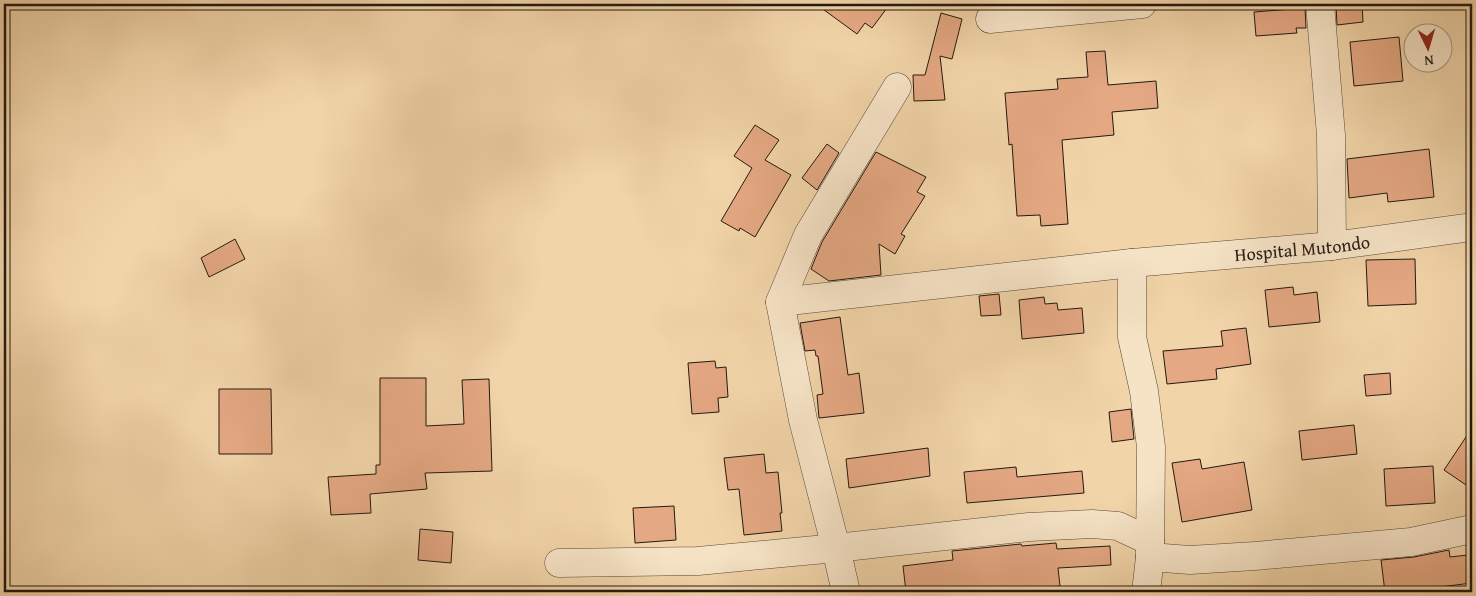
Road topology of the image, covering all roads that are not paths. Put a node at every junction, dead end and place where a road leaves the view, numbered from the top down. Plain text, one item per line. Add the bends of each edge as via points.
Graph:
1 (1142, 4) edge
2 (1320, 4) edge
3 (990, 19) dead end
4 (897, 87) dead end
5 (1472, 227) edge
6 (1332, 246) junction
7 (1132, 263) junction
8 (780, 302) junction
9 (1472, 529) edge
10 (836, 548) junction
11 (1150, 549) junction
12 (559, 562) dead end
13 (846, 592) edge
14 (1146, 592) edge

1 - 3 street
2 - 6 street via 1331,135
4 - 8 street via 808,236
5 - 6 street, Hospital Mutondo
6 - 7 street, Hospital Mutondo
7 - 8 street, Hospital Mutondo
7 - 11 street via 1132,337 1144,391 1151,447
8 - 10 street via 803,420
9 - 11 street via 1411,542 1190,560
10 - 11 street via 1029,527 1092,524 1118,526
10 - 12 street via 698,561
10 - 13 street
11 - 14 street

